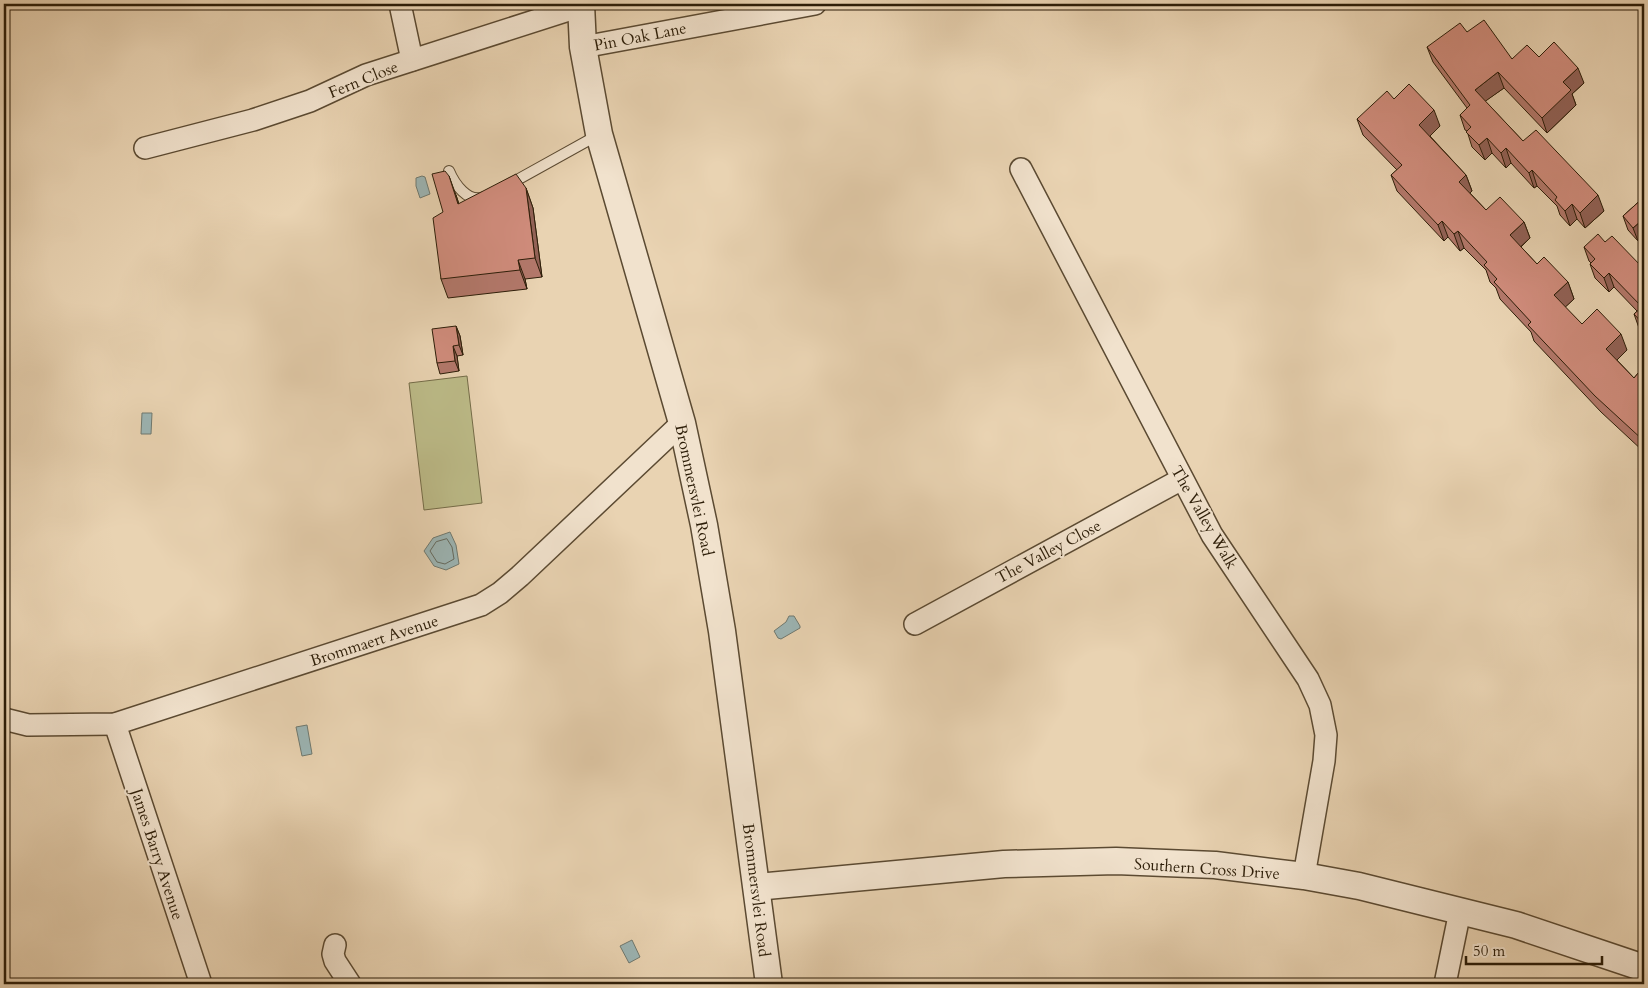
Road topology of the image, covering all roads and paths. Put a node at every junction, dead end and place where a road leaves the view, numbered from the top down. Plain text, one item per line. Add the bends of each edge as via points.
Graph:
1 (400, 4) edge
2 (815, 4) edge
3 (581, 5) edge
4 (583, 47) junction
5 (412, 60) junction
6 (599, 134) junction
7 (144, 148) dead end
8 (1021, 169) dead end
9 (449, 171) dead end
10 (682, 424) junction
11 (1182, 479) junction
12 (915, 624) dead end
13 (4, 719) edge
14 (114, 724) junction
15 (1304, 876) junction
16 (757, 887) junction
17 (1460, 911) junction
18 (335, 945) dead end
19 (1644, 968) edge
20 (200, 984) edge
21 (350, 984) edge
22 (769, 984) edge
23 (1444, 984) edge

1 - 5 street
2 - 4 street, Pin Oak Lane
3 - 4 street, Brommersvlei Road
3 - 5 street, Fern Close
4 - 6 street, Brommersvlei Road
5 - 7 street, Fern Close via 253,120
6 - 9 lane via 480,198 474,198 459,187
6 - 10 street, Brommersvlei Road
8 - 11 street, The Valley Walk
10 - 14 street, Brommaert Avenue via 520,576 481,605
10 - 16 street, Brommersvlei Road via 722,631
11 - 12 street, The Valley Close
11 - 15 street, The Valley Walk via 1212,535 1308,679 1320,705 1326,735 1324,761
13 - 14 street, Brommaert Avenue via 28,724
14 - 20 street, James Barry Avenue
15 - 16 street, Southern Cross Drive via 1215,865 1116,861 1004,864
15 - 17 street, Southern Cross Drive
16 - 22 street, Brommersvlei Road
17 - 19 street, Southern Cross Drive via 1516,925
17 - 23 street
18 - 21 street via 335,961

